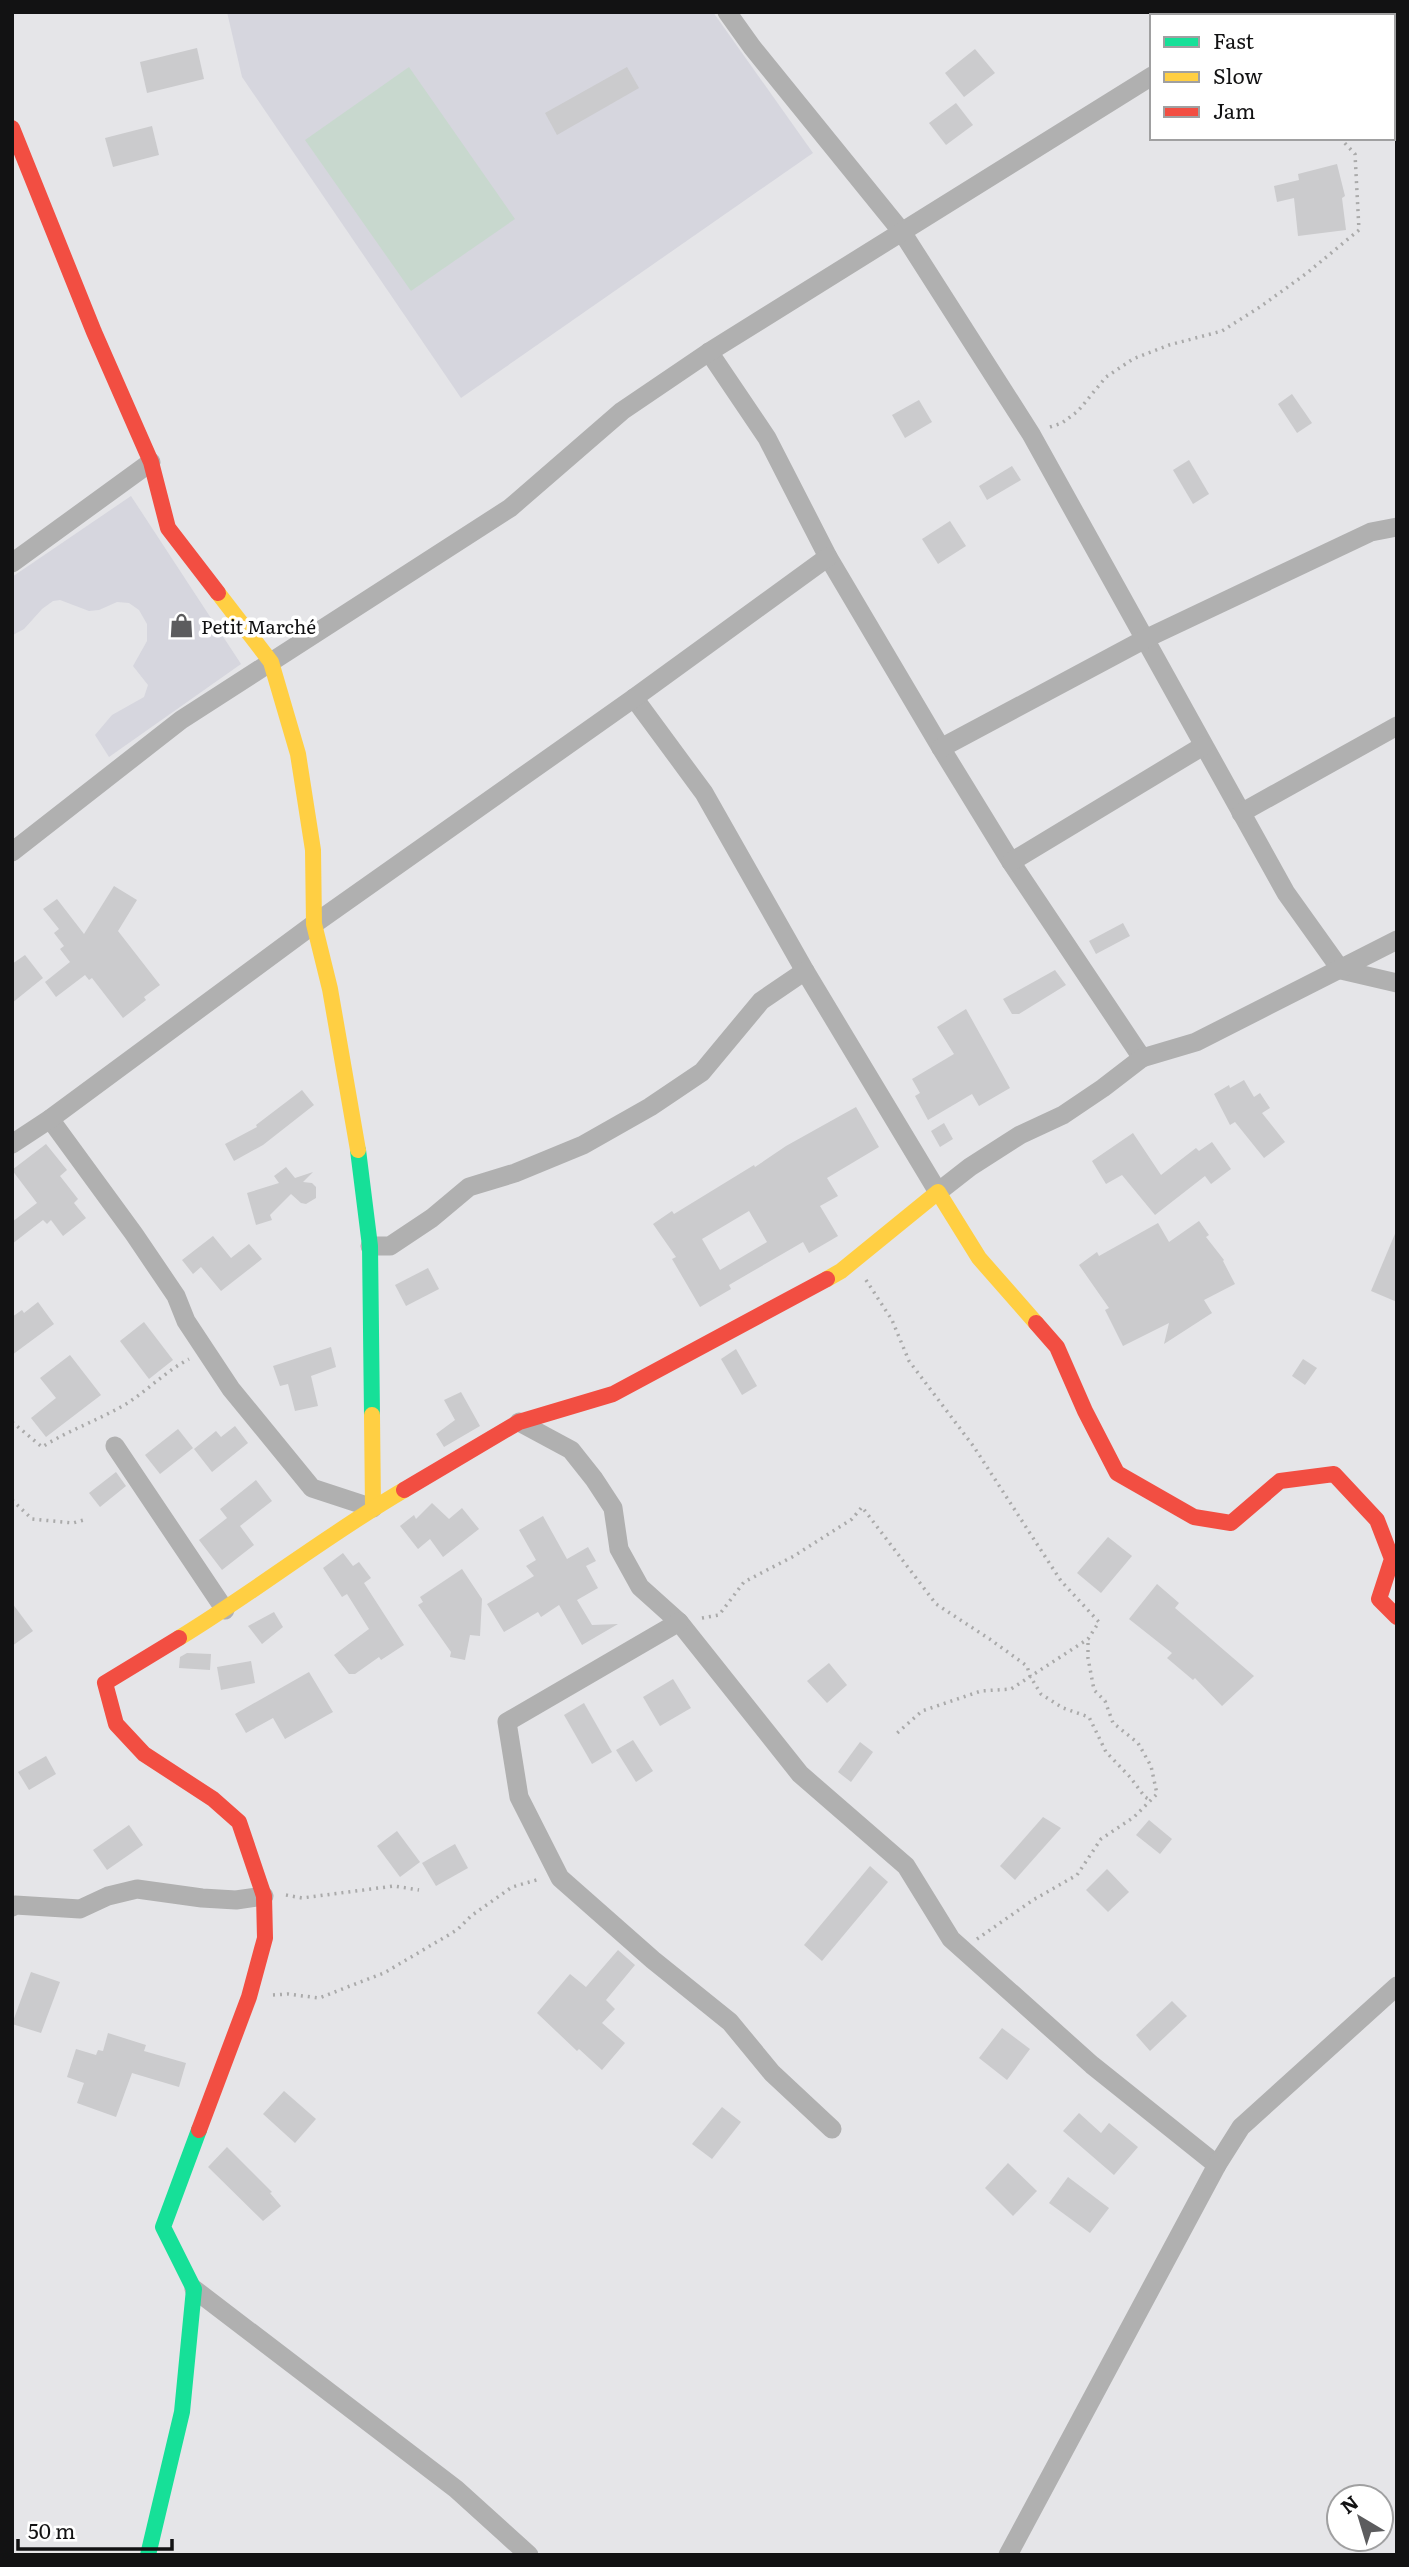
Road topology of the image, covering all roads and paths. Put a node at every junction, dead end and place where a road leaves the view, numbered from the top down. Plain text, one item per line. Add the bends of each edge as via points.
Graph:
1 (727, 12) edge
2 (1150, 77) edge
3 (12, 128) edge
4 (1342, 140) edge
5 (902, 232) junction
6 (709, 352) junction
7 (1031, 434) junction
8 (151, 462) junction
9 (1397, 527) edge
10 (828, 557) junction
11 (12, 563) edge
12 (1145, 639) junction
13 (271, 662) junction
14 (634, 698) junction
15 (1397, 726) edge
16 (1203, 746) junction
17 (940, 748) junction
18 (1241, 813) junction
19 (12, 852) edge
20 (1011, 862) junction
21 (314, 923) junction
22 (1397, 940) edge
23 (1342, 970) junction
24 (806, 971) junction
25 (1397, 983) edge
26 (1142, 1058) junction
27 (50, 1119) junction
28 (12, 1144) edge
29 (938, 1192) junction
30 (370, 1245) junction
31 (856, 1259) junction
32 (217, 1366) junction
33 (12, 1422) edge
34 (519, 1422) junction
35 (115, 1446) dead end
36 (12, 1500) edge
37 (373, 1508) junction
38 (87, 1519) dead end
39 (225, 1610) junction
40 (1397, 1617) edge
41 (679, 1622) junction
42 (1088, 1639) junction
43 (1030, 1676) junction
44 (895, 1735) dead end
45 (1150, 1800) junction
46 (560, 1878) junction
47 (419, 1890) dead end
48 (264, 1896) junction
49 (12, 1907) edge
50 (951, 1939) junction
51 (1397, 1986) edge
52 (250, 1997) junction
53 (832, 2129) dead end
54 (1217, 2165) junction
55 (194, 2289) junction
56 (148, 2555) edge
57 (528, 2555) edge
58 (1008, 2555) edge

1 - 5 street
2 - 5 street
3 - 8 street
4 - 7 path via 1355,154 1359,230 1261,307 1222,331 1133,359 1106,377 1062,423
5 - 6 street
5 - 7 street
6 - 10 street via 767,438
6 - 13 street via 622,411 510,508
7 - 12 street
8 - 11 street
8 - 13 street via 168,528
9 - 12 street via 1371,532
10 - 14 street
10 - 17 street
12 - 16 street
12 - 17 street
13 - 19 street via 181,720
13 - 21 street via 298,754 313,850
14 - 21 street
14 - 24 street via 704,793
15 - 18 street
16 - 18 street
16 - 20 street
17 - 20 street
18 - 23 street via 1286,893
20 - 26 street
21 - 27 street
21 - 30 street via 354,1120
22 - 23 street
23 - 25 street
23 - 26 street via 1196,1042
24 - 29 street
24 - 30 street via 761,1001 702,1072 650,1107 583,1145 469,1186 390,1246
26 - 29 street via 1063,1115 1020,1136
27 - 28 street
27 - 32 street via 176,1296 186,1321
29 - 31 street
29 - 40 street via 979,1258 1057,1347 1117,1474 1194,1517 1231,1523 1280,1481 1334,1475 1377,1520 1392,1559 1379,1599
30 - 37 street
31 - 34 street via 613,1394
31 - 42 path via 892,1320 909,1361 974,1447 1061,1581 1099,1622
32 - 33 path via 209,1367 194,1357 129,1402 42,1447
32 - 37 street via 312,1488
34 - 37 street
34 - 41 street via 571,1450 613,1508 619,1549 640,1587
35 - 39 street
36 - 38 path via 32,1519 74,1524
37 - 39 street
39 - 48 street via 105,1683 116,1724 144,1754 213,1799 239,1822
41 - 43 path via 719,1615 744,1582 794,1556 852,1519 862,1507 936,1604 1027,1666
41 - 46 street via 508,1722 519,1797
41 - 50 street via 800,1774 906,1866
42 - 43 path
42 - 45 path via 1094,1689 1105,1701 1113,1723 1138,1742 1151,1766 1157,1794
43 - 44 path via 1011,1689 981,1691 922,1711
43 - 45 path via 1041,1694 1089,1717 1106,1752
45 - 50 path via 1101,1839 1077,1875 974,1941
46 - 52 path via 512,1887 457,1930 384,1973 319,1997
46 - 53 street via 730,2022 772,2073
47 - 48 path via 394,1886 302,1898
48 - 49 street via 236,1900 137,1889 80,1909
48 - 52 street via 265,1938
50 - 54 street via 1092,2065
51 - 54 street via 1241,2127
52 - 55 street via 163,2227
54 - 58 street
55 - 56 street via 182,2412
55 - 57 street via 456,2489

